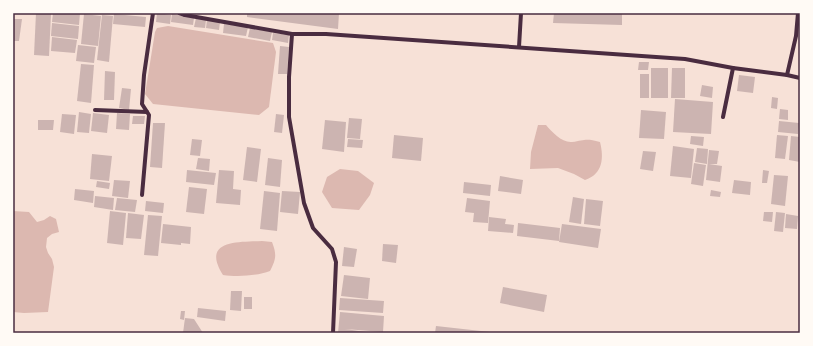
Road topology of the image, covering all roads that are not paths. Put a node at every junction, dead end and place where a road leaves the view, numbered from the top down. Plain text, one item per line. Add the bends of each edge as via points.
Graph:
1 (153, 13) edge
2 (179, 13) edge
3 (521, 13) edge
4 (798, 13) edge
5 (185, 14) edge
6 (292, 34) junction
7 (519, 47) junction
8 (734, 68) junction
9 (788, 76) junction
10 (800, 78) edge
11 (95, 110) dead end
12 (147, 112) junction
13 (724, 117) dead end
14 (142, 195) dead end
15 (333, 333) edge

1 - 12 street via 142,104
2 - 5 street
3 - 7 street
4 - 9 street
5 - 6 street
6 - 7 street
6 - 15 street via 289,117 304,203 313,228 332,249 336,262
7 - 8 street via 685,58
8 - 9 street
8 - 13 street
9 - 10 street
11 - 12 street
12 - 14 street via 149,115

